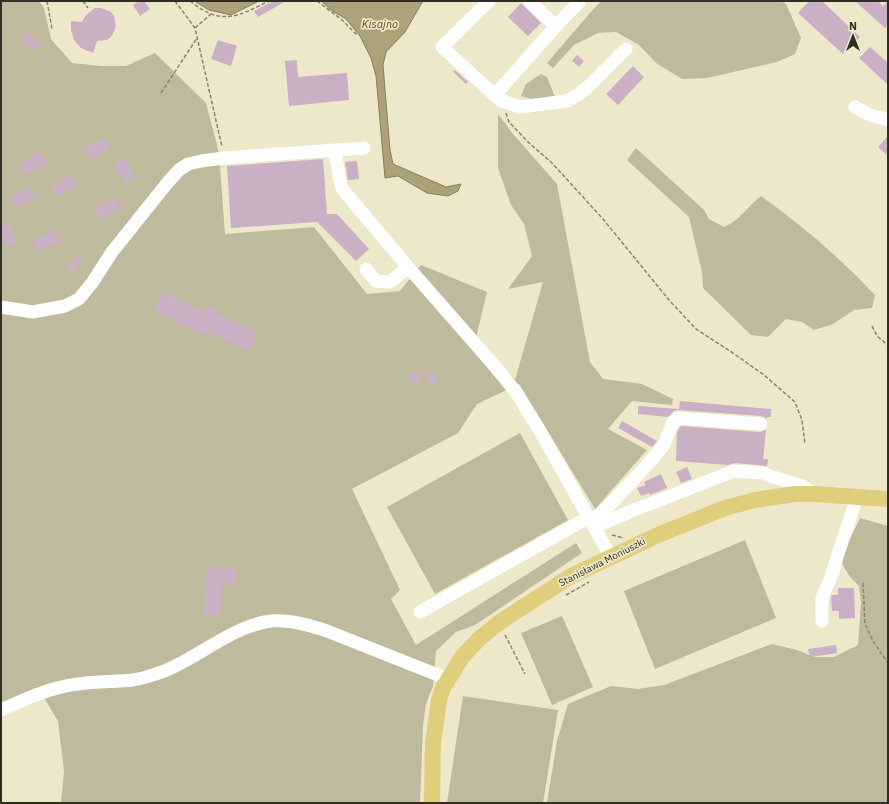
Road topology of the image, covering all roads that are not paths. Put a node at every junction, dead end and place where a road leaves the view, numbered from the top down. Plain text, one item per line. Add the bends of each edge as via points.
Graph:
1 (489, 1) edge
2 (529, 1) edge
3 (580, 1) edge
4 (556, 26) junction
5 (626, 49) dead end
6 (498, 98) junction
7 (855, 107) dead end
8 (888, 120) edge
9 (364, 148) dead end
10 (335, 151) junction
11 (408, 267) junction
12 (366, 268) dead end
13 (1, 307) edge
14 (761, 424) dead end
15 (814, 494) junction
16 (857, 497) junction
17 (888, 499) edge
18 (592, 522) junction
19 (611, 556) junction
20 (420, 612) dead end
21 (822, 621) dead end
22 (448, 679) junction
23 (1, 710) edge
24 (432, 803) edge

1 - 6 lane via 442,47
2 - 4 lane
3 - 4 lane
4 - 6 lane
5 - 6 lane via 590,85 567,101 520,107
7 - 8 lane
9 - 10 lane
10 - 11 lane via 343,190
10 - 13 lane via 224,158 188,164 168,182 112,252 79,299 65,306 33,312
11 - 12 lane via 390,282 376,281
11 - 18 lane via 516,392
14 - 18 lane via 677,418 660,450
15 - 16 main road, Stanisława Moniuszki
15 - 18 lane via 802,486 764,473 734,471 629,512
15 - 19 main road, Stanisława Moniuszki via 767,497 725,508
16 - 17 main road, Stanisława Moniuszki
16 - 21 lane via 822,598
18 - 19 lane
18 - 20 lane
19 - 22 main road, Stanisława Moniuszki via 571,576 500,622 462,657
22 - 23 lane via 327,631 307,625 276,621 265,622 236,633 153,675 134,680 63,687
22 - 24 main road, Stanisława Moniuszki via 439,700 434,731

